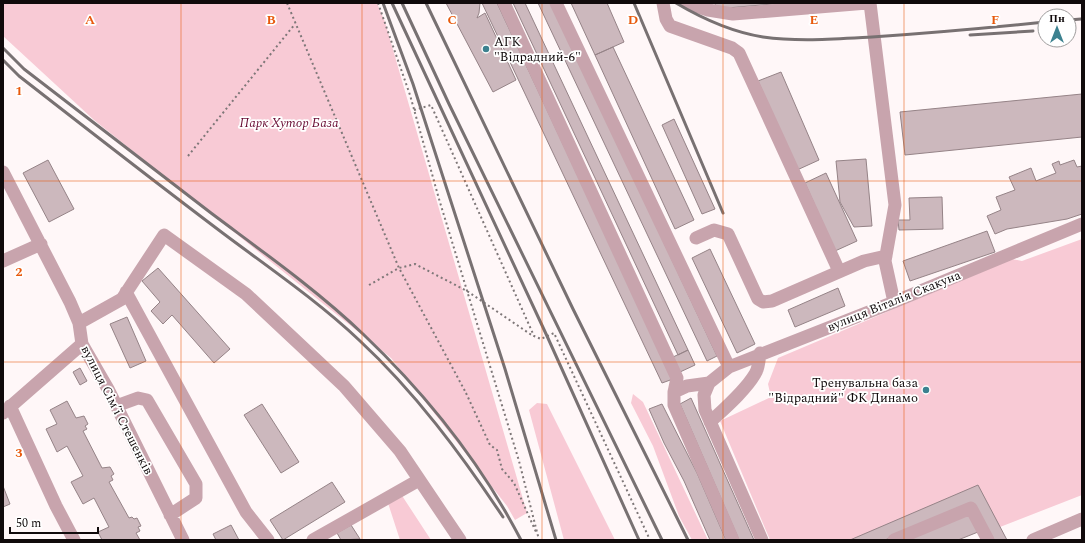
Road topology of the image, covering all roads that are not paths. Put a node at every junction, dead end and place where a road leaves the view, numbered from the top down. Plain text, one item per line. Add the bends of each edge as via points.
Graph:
1 (504, 3) edge
2 (556, 3) edge
3 (663, 3) edge
4 (687, 3) edge
5 (868, 3) edge
6 (3, 172) edge
7 (1082, 224) edge
8 (696, 238) dead end
9 (41, 244) junction
10 (886, 256) junction
11 (3, 262) edge
12 (839, 271) junction
13 (126, 292) junction
14 (894, 302) junction
15 (79, 323) junction
16 (82, 344) junction
17 (760, 353) junction
18 (729, 367) junction
19 (709, 383) junction
20 (674, 392) junction
21 (116, 406) junction
22 (7, 409) edge
23 (710, 422) junction
24 (419, 480) junction
25 (170, 515) junction
26 (1082, 519) edge
27 (74, 540) edge
28 (182, 540) edge
29 (268, 540) edge
30 (314, 540) edge
31 (460, 540) edge
32 (733, 540) edge
33 (762, 540) edge
34 (894, 540) edge
35 (988, 540) edge
36 (1033, 540) edge

1 - 20 street via 677,378
2 - 18 street
3 - 12 street via 670,26 732,48 739,53
4 - 5 street via 733,14
5 - 10 street via 895,205
6 - 9 street, вулиця Сімʼї Стешенків
7 - 14 street, вулиця Віталія Скакуна
8 - 12 street via 714,230 728,234 758,299 763,302 772,301
9 - 11 street
9 - 15 street, вулиця Сімʼї Стешенків
10 - 12 street
10 - 14 street
13 - 15 street via 122,299
13 - 24 street via 164,235 246,294 344,386 400,452
13 - 29 street via 246,512
14 - 17 street, вулиця Віталія Скакуна
15 - 16 street, вулиця Сімʼї Стешенків
16 - 21 street, вулиця Сімʼї Стешенків
16 - 22 street
17 - 18 street, вулиця Віталія Скакуна
17 - 23 street via 755,375
18 - 19 street, вулиця Віталія Скакуна
19 - 20 street via 687,386
19 - 23 street via 704,396
20 - 32 street via 674,405
21 - 25 street, вулиця Сімʼї Стешенків
21 - 25 street via 138,398 147,400 196,484 196,498
22 - 27 street
23 - 33 street
24 - 30 street
24 - 31 street
25 - 28 street, вулиця Сімʼї Стешенків
26 - 36 street
34 - 35 street via 971,508

